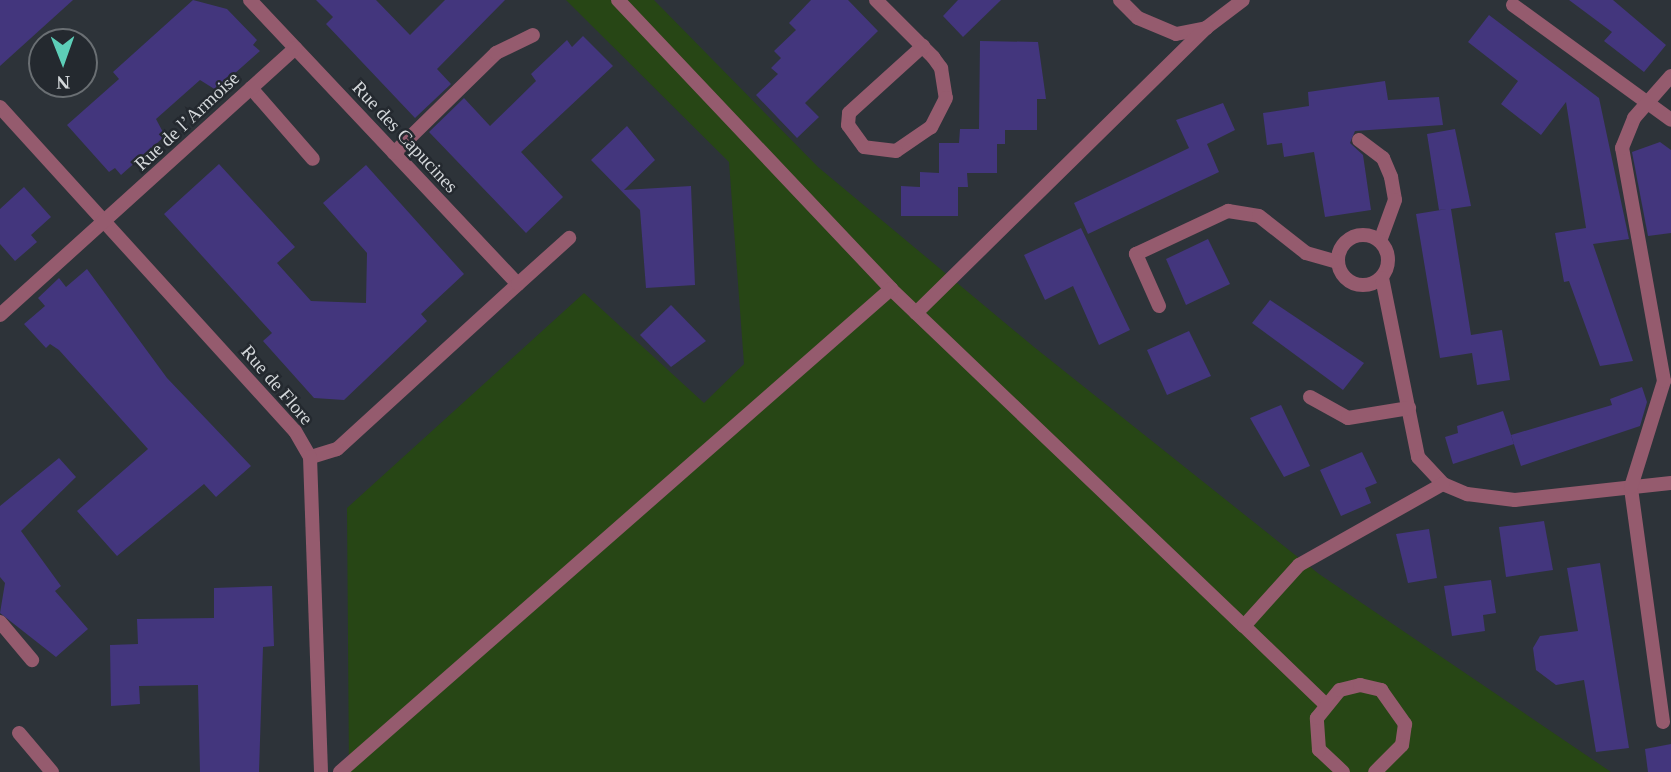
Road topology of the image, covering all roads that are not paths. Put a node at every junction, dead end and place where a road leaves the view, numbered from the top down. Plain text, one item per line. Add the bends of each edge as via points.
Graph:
1 (250, 0) edge
2 (618, 0) edge
3 (876, 0) edge
4 (1120, 0) edge
5 (1243, 0) edge
6 (1513, 5) dead end
7 (1206, 28) junction
8 (533, 35) dead end
9 (923, 46) junction
10 (295, 48) junction
11 (1671, 76) edge
12 (251, 88) junction
13 (1650, 104) junction
14 (0, 107) edge
15 (1671, 120) edge
16 (1359, 141) dead end
17 (394, 153) junction
18 (313, 159) dead end
19 (104, 222) junction
20 (569, 238) dead end
21 (1380, 241) junction
22 (1337, 261) junction
23 (1382, 278) junction
24 (518, 284) junction
25 (891, 289) junction
26 (1160, 306) dead end
27 (916, 313) junction
28 (0, 315) edge
29 (1310, 397) dead end
30 (1409, 408) junction
31 (310, 457) junction
32 (1671, 483) edge
33 (1443, 484) junction
34 (1631, 487) junction
35 (0, 622) edge
36 (1244, 626) junction
37 (32, 660) dead end
38 (1324, 703) junction
39 (1662, 722) dead end
40 (19, 733) dead end
41 (1396, 767) edge
42 (52, 772) edge
43 (321, 772) edge
44 (340, 772) edge
45 (1343, 772) edge
46 (1375, 772) edge

1 - 10 street, Rue des Capucines
2 - 25 street
3 - 9 street
4 - 7 street via 1158,30
5 - 7 street
6 - 13 street
7 - 27 street
8 - 17 street via 496,53
9 - 9 street via 946,84 940,114 896,151 864,148 848,125 849,113
10 - 12 street, Rue de l’Armoise
10 - 17 street, Rue des Capucines
11 - 13 street
12 - 18 street
12 - 19 street, Rue de l’Armoise
13 - 15 street
13 - 34 street via 1624,133 1622,148 1664,381
14 - 19 street, Rue de Flore
16 - 21 street via 1383,158 1391,177 1395,200
17 - 24 street, Rue des Capucines
19 - 28 street, Rue de l’Armoise
19 - 31 street, Rue de Flore via 295,431
20 - 24 street
21 - 22 street via 1352,237
21 - 23 street via 1389,260
22 - 23 street via 1354,285
22 - 26 street via 1306,253 1259,216 1228,211 1136,254
23 - 30 street
24 - 31 street via 337,449
25 - 27 street
25 - 44 street
27 - 36 street
29 - 30 street via 1348,418
30 - 33 street via 1418,457
31 - 43 street, Rue de Flore
32 - 34 street
33 - 34 street via 1467,494 1515,500
33 - 36 street via 1299,565
34 - 39 street
35 - 37 street
36 - 38 street
38 - 41 street via 1360,685 1397,704 1405,724
38 - 45 street via 1315,734 1319,750
40 - 42 street
41 - 46 street

